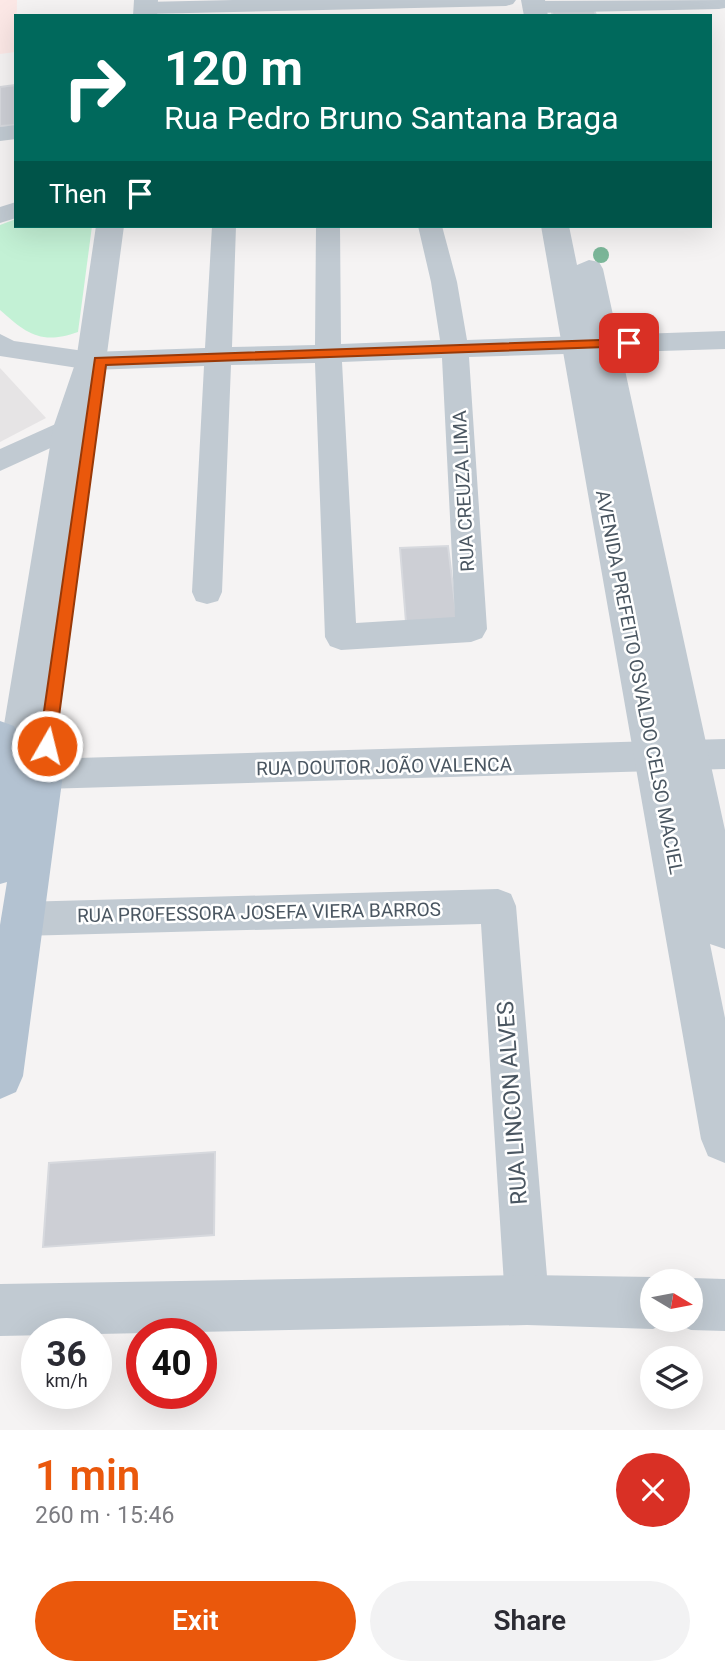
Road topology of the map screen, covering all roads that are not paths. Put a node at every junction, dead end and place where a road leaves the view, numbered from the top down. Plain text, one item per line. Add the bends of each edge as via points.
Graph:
1 (506, 0) edge
2 (719, 2) dead end
3 (139, 8) edge
4 (527, 8) edge
5 (409, 9) edge
6 (327, 11) edge
7 (237, 12) edge
8 (110, 228) edge
9 (124, 228) edge
10 (224, 228) edge
11 (328, 228) edge
12 (430, 228) edge
13 (556, 228) edge
14 (580, 228) edge
15 (725, 340) edge
16 (0, 342) edge
17 (591, 345) junction
18 (455, 349) junction
19 (328, 353) junction
20 (217, 357) junction
21 (96, 361) junction
22 (69, 428) junction
23 (0, 461) edge
24 (207, 593) dead end
25 (708, 755) edge
26 (654, 757) junction
27 (20, 761) edge
28 (0, 865) edge
29 (498, 906) joint
30 (20, 919) junction
31 (725, 929) edge
32 (0, 1076) edge
33 (725, 1139) edge
34 (527, 1300) junction
35 (640, 1303) edge
36 (704, 1304) edge
37 (725, 1305) edge
38 (0, 1310) edge

1 - 5 street
2 - 4 street
3 - 7 street
5 - 6 street
6 - 7 street
8 - 21 street
9 - 21 street
10 - 20 street
11 - 19 street
12 - 18 street, RUA CREUZA LIMA
13 - 17 street, AVENIDA PREFEITO OSVALDO CELSO MACIEL
14 - 17 street, AVENIDA PREFEITO OSVALDO CELSO MACIEL
15 - 17 street
16 - 21 street via 6,349
17 - 18 street
17 - 25 street, AVENIDA PREFEITO OSVALDO CELSO MACIEL
17 - 26 street, AVENIDA PREFEITO OSVALDO CELSO MACIEL
18 - 19 street
18 - 19 street, RUA CREUZA LIMA via 471,629 341,637
19 - 20 street
20 - 21 street
20 - 24 street
21 - 22 street
21 - 27 street
22 - 23 street
22 - 27 street
25 - 26 street, RUA DOUTOR JOÃO VALENCA
25 - 31 street, AVENIDA PREFEITO OSVALDO CELSO MACIEL
26 - 27 street, RUA DOUTOR JOÃO VALENCA
26 - 33 street, AVENIDA PREFEITO OSVALDO CELSO MACIEL
27 - 28 main road
27 - 30 main road
29 - 30 street, RUA PROFESSORA JOSEFA VIERA BARROS
29 - 34 street, RUA LINCON ALVES
30 - 32 main road
34 - 35 street
34 - 38 street
36 - 37 street

